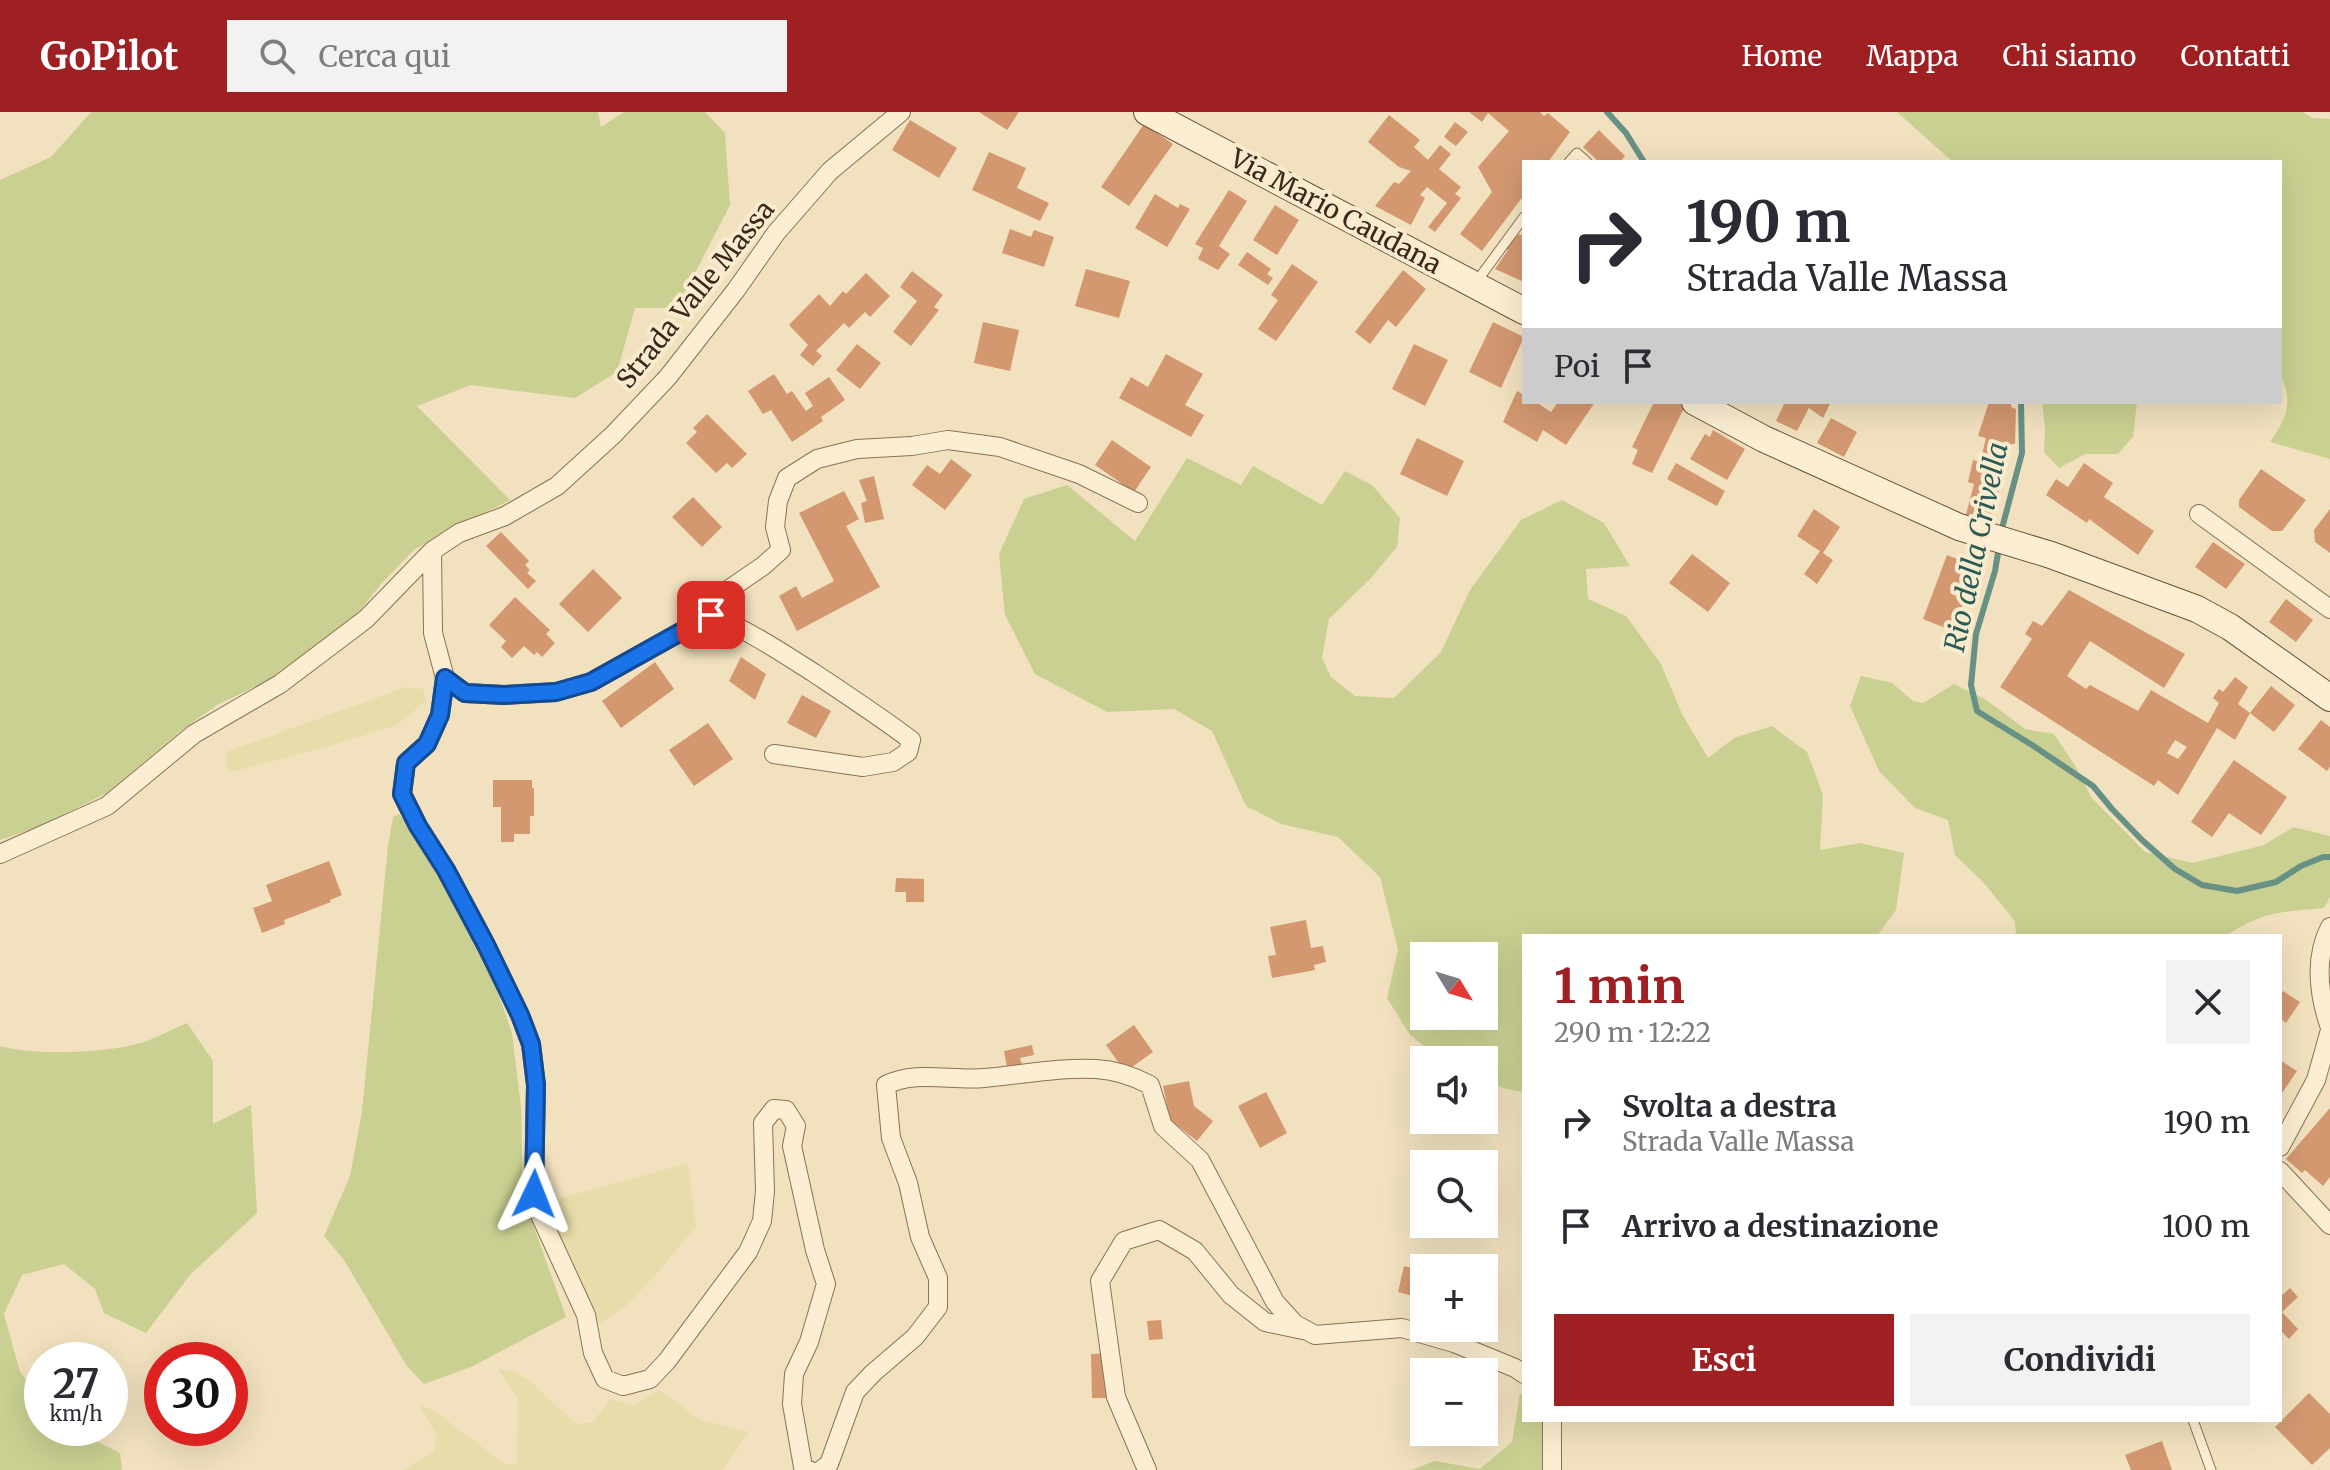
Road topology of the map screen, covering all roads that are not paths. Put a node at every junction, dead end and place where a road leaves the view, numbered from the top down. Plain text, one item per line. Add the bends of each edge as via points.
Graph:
1 (901, 112) edge
2 (1147, 112) edge
3 (1522, 220) edge
4 (1475, 284) junction
5 (1522, 310) edge
6 (1699, 404) edge
7 (1138, 503) dead end
8 (2199, 514) dead end
9 (432, 551) junction
10 (2330, 609) edge
11 (711, 615) junction
12 (445, 678) junction
13 (2330, 698) edge
14 (774, 754) dead end
15 (0, 854) edge
16 (2330, 927) edge
17 (2326, 1002) edge
18 (2330, 1029) edge
19 (2282, 1144) edge
20 (2282, 1173) edge
21 (2330, 1225) edge
22 (1306, 1330) junction
23 (1522, 1373) edge
24 (1552, 1422) edge
25 (2194, 1422) edge
26 (809, 1470) edge
27 (821, 1470) edge
28 (1147, 1470) edge
29 (1552, 1470) edge
30 (2211, 1470) edge

1 - 9 street, Strada Valle Massa via 830,171 776,233 668,377 613,435 557,486
2 - 4 main road, Via Mario Caudana
3 - 4 lane
4 - 5 main road, Via Mario Caudana
6 - 13 main road via 1959,527 2197,609
7 - 11 street via 1079,474 1000,447 948,440 857,449 817,459 787,478 775,527 781,550 722,594
8 - 10 street
9 - 12 street via 433,633
9 - 15 street, Strada Valle Massa via 366,619 280,684 194,734 107,806
11 - 12 street via 591,682 556,692 465,693
11 - 14 street via 776,649 911,740 908,752 893,762 863,767
12 - 26 street via 440,715 427,744 406,763 402,794 486,945 531,1044 536,1085 534,1194 586,1315 593,1353 605,1379 623,1386 650,1379 667,1361 748,1252 762,1221 763,1123 774,1109 786,1110 796,1126 792,1146 826,1284 794,1374 797,1442 803,1467
16 - 17 street via 2320,974
17 - 18 street
18 - 19 street via 2316,1080
20 - 21 street
22 - 23 street via 1315,1335 1402,1328 1454,1343
22 - 27 street via 1275,1302 1200,1160 1163,1126 1150,1085 1127,1074 1095,1069 981,1078 900,1077 886,1085 891,1138 920,1237 938,1278 938,1307 915,1337 855,1392 829,1464
22 - 28 street via 1265,1322 1231,1295 1195,1251 1159,1230 1124,1241 1100,1281 1116,1397
24 - 29 street
25 - 30 lane

